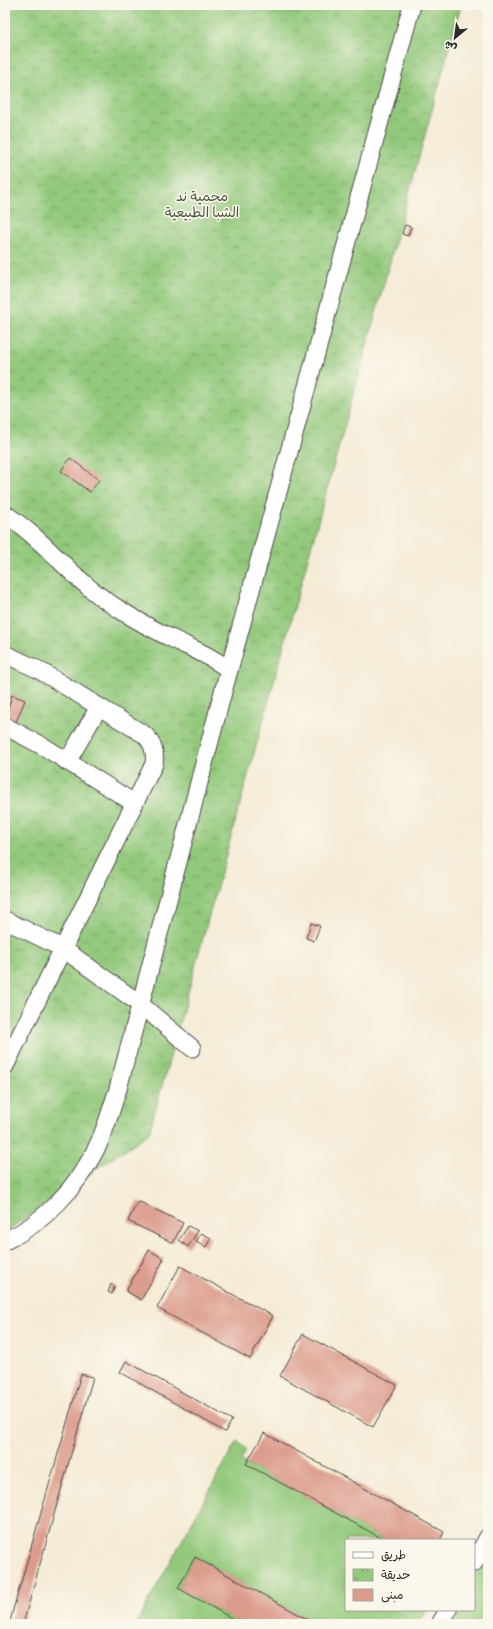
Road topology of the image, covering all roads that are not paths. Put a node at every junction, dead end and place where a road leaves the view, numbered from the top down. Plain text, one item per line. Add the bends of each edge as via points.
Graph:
1 (412, 5) edge
2 (5, 514) edge
3 (234, 651) junction
4 (204, 653) junction
5 (5, 654) edge
6 (229, 670) junction
7 (99, 707) junction
8 (5, 726) edge
9 (67, 762) junction
10 (134, 803) junction
11 (5, 920) edge
12 (62, 948) junction
13 (140, 1004) junction
14 (192, 1048) dead end
15 (5, 1066) edge
16 (5, 1241) edge
17 (488, 1537) edge
18 (475, 1561) edge
19 (447, 1611) edge
20 (440, 1624) edge

1 - 3 lane
2 - 4 lane via 39,540 72,575 114,606 159,632
3 - 4 lane
3 - 6 lane
4 - 6 lane
5 - 7 lane via 39,670
6 - 13 lane
7 - 9 lane
7 - 10 lane via 145,735 153,745 154,764
8 - 9 lane
9 - 10 lane
10 - 12 lane
11 - 12 lane
12 - 13 lane
12 - 15 lane
13 - 14 lane
13 - 16 lane via 118,1089 96,1149 80,1176 60,1200 36,1221
17 - 18 lane
19 - 20 lane

